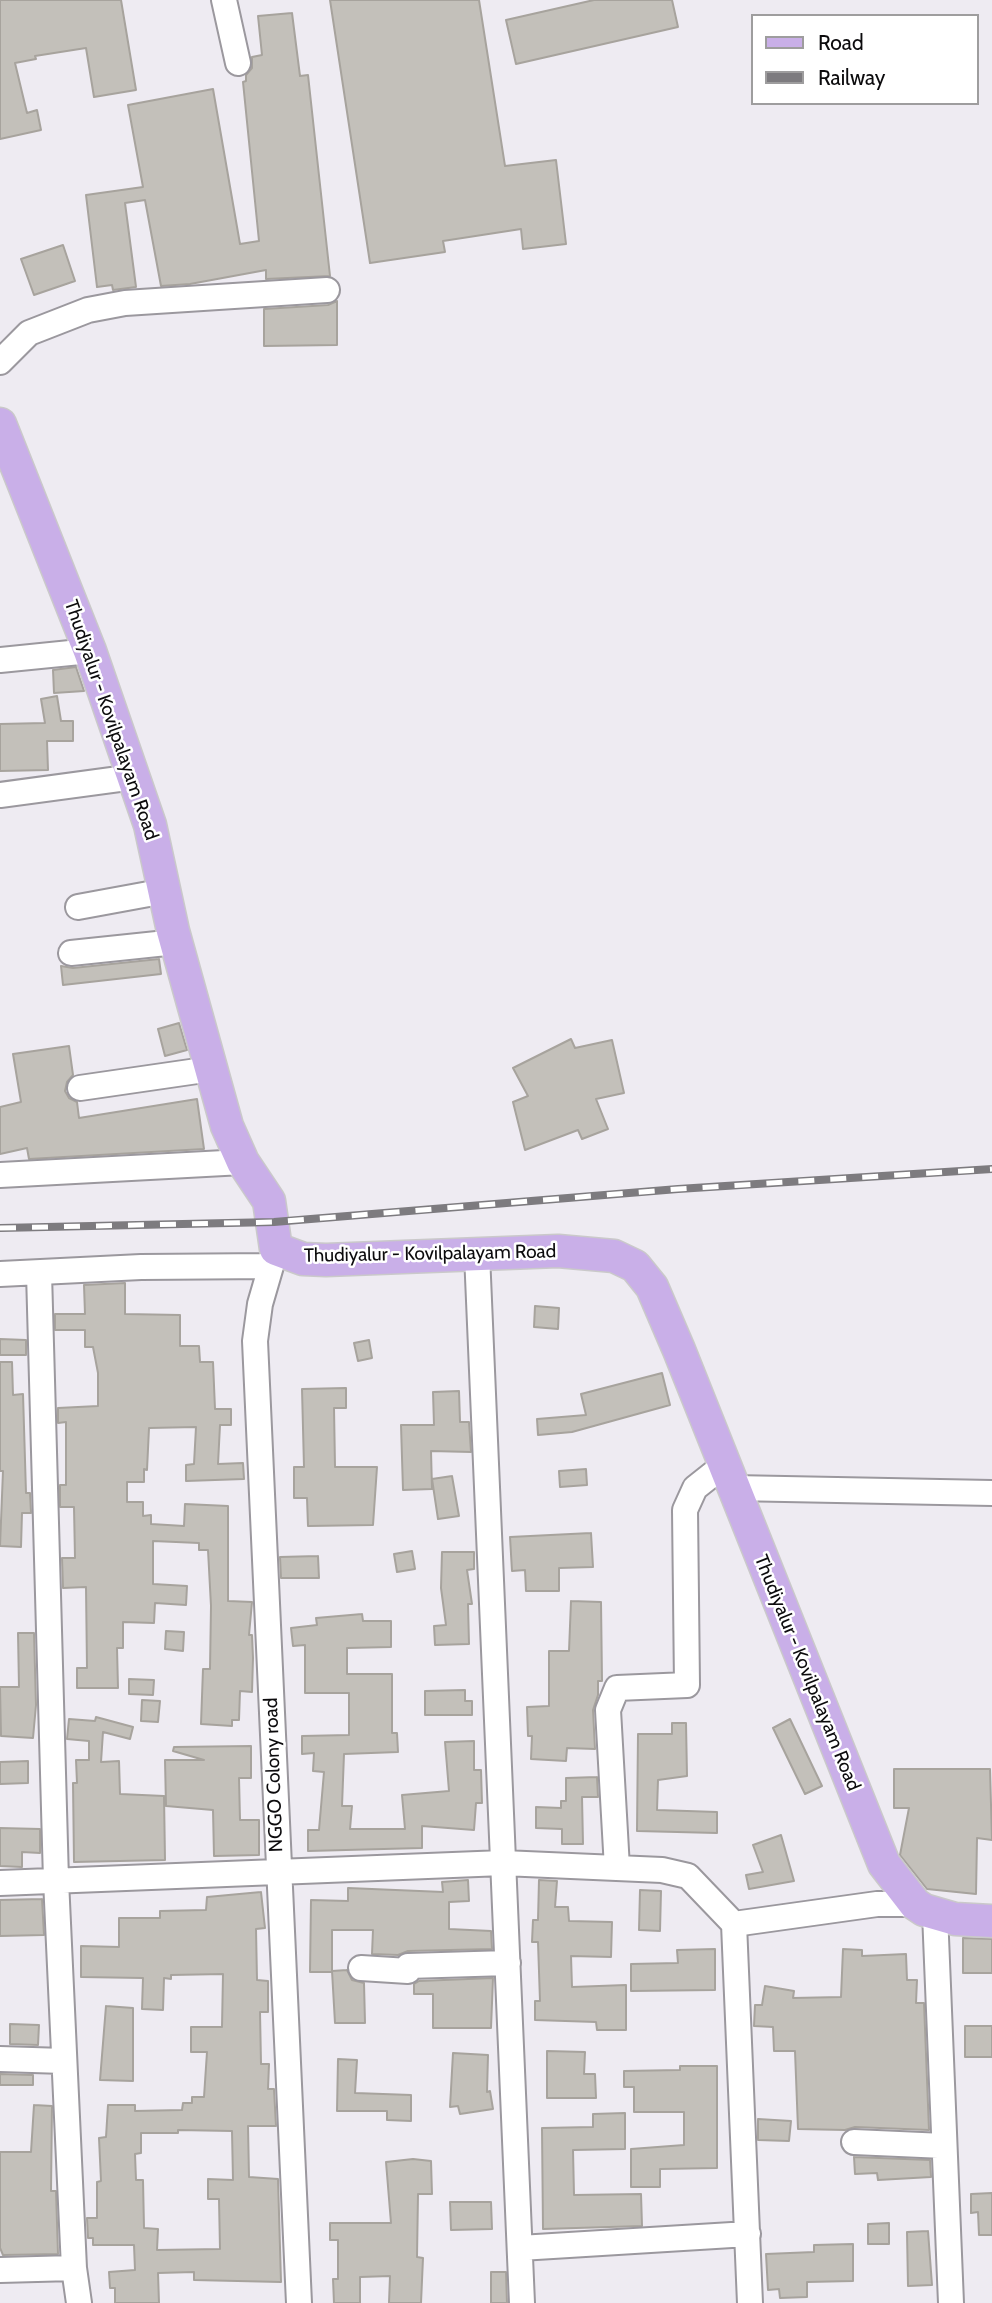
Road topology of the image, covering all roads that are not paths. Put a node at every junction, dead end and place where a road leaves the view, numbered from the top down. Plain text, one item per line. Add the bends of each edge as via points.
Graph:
1 (224, 0) edge
2 (238, 63) dead end
3 (327, 290) dead end
4 (0, 362) edge
5 (0, 425) edge
6 (90, 651) junction
7 (0, 660) edge
8 (134, 777) junction
9 (0, 795) edge
10 (165, 891) junction
11 (78, 907) dead end
12 (176, 942) junction
13 (71, 953) dead end
14 (211, 1069) junction
15 (80, 1088) dead end
16 (243, 1162) junction
17 (0, 1175) edge
18 (477, 1254) junction
19 (274, 1258) junction
20 (39, 1273) junction
21 (0, 1274) edge
22 (729, 1476) junction
23 (992, 1493) edge
24 (503, 1863) junction
25 (617, 1868) junction
26 (278, 1870) junction
27 (56, 1880) junction
28 (0, 1883) edge
29 (925, 1908) junction
30 (992, 1921) edge
31 (734, 1924) junction
32 (508, 1963) junction
33 (361, 1968) dead end
34 (0, 2060) edge
35 (64, 2062) junction
36 (854, 2142) dead end
37 (944, 2146) junction
38 (748, 2234) junction
39 (520, 2248) junction
40 (74, 2269) junction
41 (0, 2270) edge
42 (79, 2303) edge
43 (299, 2303) edge
44 (522, 2303) edge
45 (750, 2303) edge
46 (951, 2303) edge

1 - 2 street
3 - 4 street via 125,303 88,310 29,333
5 - 6 main road, Thudiyalur - Kovilpalayam Road
6 - 7 street
6 - 8 main road, Thudiyalur - Kovilpalayam Road
8 - 9 street
8 - 10 main road, Thudiyalur - Kovilpalayam Road
10 - 11 street
10 - 12 main road, Thudiyalur - Kovilpalayam Road
12 - 13 street
12 - 14 main road, Thudiyalur - Kovilpalayam Road
14 - 15 street
14 - 16 main road, Thudiyalur - Kovilpalayam Road
16 - 17 street
16 - 19 main road, Thudiyalur - Kovilpalayam Road via 268,1201
18 - 19 main road, Thudiyalur - Kovilpalayam Road
18 - 22 main road, Thudiyalur - Kovilpalayam Road via 595,1253 635,1266 652,1287
18 - 24 street
19 - 20 street
19 - 26 street, NGGO Colony road via 255,1341
20 - 21 street
20 - 27 street
22 - 23 street
22 - 25 street via 695,1488 685,1510 687,1685 617,1688 608,1710
22 - 29 main road, Thudiyalur - Kovilpalayam Road via 884,1864
24 - 25 street
24 - 26 street
24 - 32 street
25 - 31 street via 688,1876
26 - 27 street
26 - 43 street, NGGO Colony road
27 - 28 street
27 - 35 street
29 - 30 main road via 955,1919
29 - 31 street via 877,1904
29 - 37 street
31 - 38 street
32 - 33 street via 408,1966 408,1971
32 - 39 street
34 - 35 street
35 - 40 street
36 - 37 street
37 - 46 street
38 - 39 street
38 - 45 street
39 - 44 street
40 - 41 street
40 - 42 street

